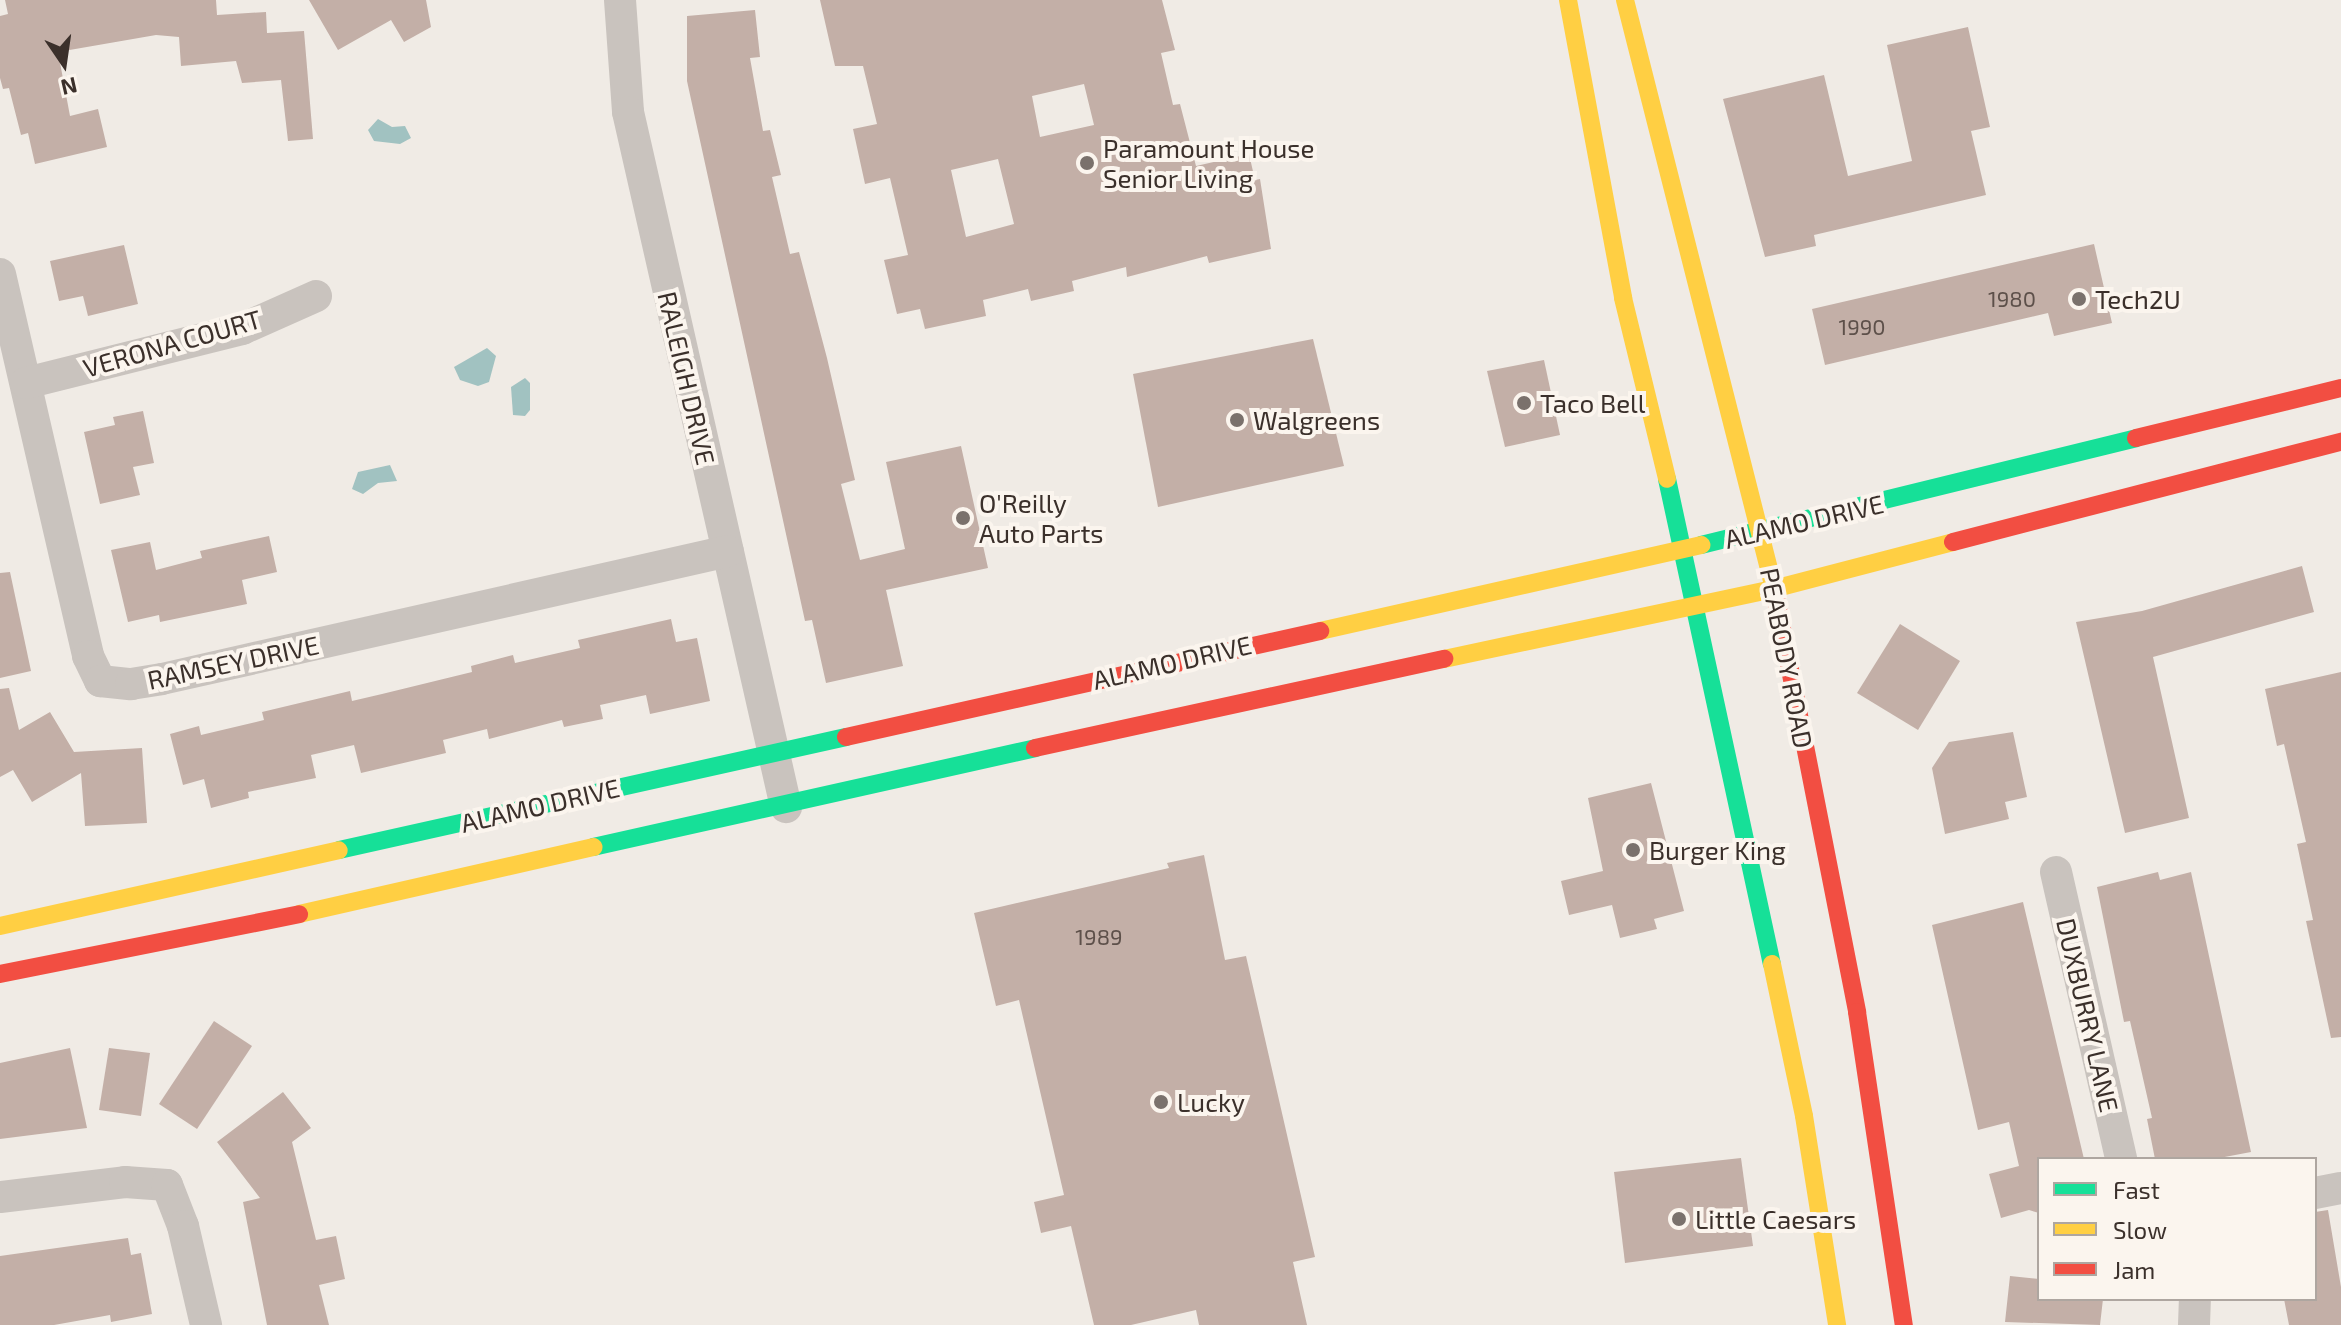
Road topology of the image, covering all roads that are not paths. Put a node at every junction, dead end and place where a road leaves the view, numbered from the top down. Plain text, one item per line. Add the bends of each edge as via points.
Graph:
1 (620, 0) edge
2 (1568, 0) edge
3 (1625, 0) edge
4 (1637, 0) edge
5 (1638, 37) junction
6 (0, 274) edge
7 (316, 296) dead end
8 (26, 383) junction
9 (2341, 388) edge
10 (2341, 442) edge
11 (1763, 531) junction
12 (1684, 549) junction
13 (728, 551) junction
14 (1773, 589) junction
15 (1694, 605) junction
16 (773, 753) junction
17 (786, 807) junction
18 (2056, 872) dead end
19 (0, 926) edge
20 (0, 974) edge
21 (2121, 1157) edge
22 (2341, 1188) edge
23 (2317, 1193) edge
24 (0, 1197) edge
25 (2195, 1301) edge
26 (206, 1325) edge
27 (1837, 1325) edge
28 (1904, 1325) edge
29 (2194, 1325) edge

1 - 13 street, RALEIGH DRIVE via 628,112
2 - 12 main road via 1623,298
3 - 5 main road, PEABODY ROAD
4 - 5 main road
5 - 11 main road, PEABODY ROAD
6 - 8 street, RAMSEY DRIVE
7 - 8 street, VERONA COURT via 242,329
8 - 13 street, RAMSEY DRIVE via 86,646 100,681 162,679
9 - 11 main road, ALAMO DRIVE
10 - 14 main road, ALAMO DRIVE
11 - 12 main road, ALAMO DRIVE
11 - 14 main road, PEABODY ROAD
12 - 15 main road
12 - 16 main road, ALAMO DRIVE
13 - 16 street, RALEIGH DRIVE
14 - 15 main road, ALAMO DRIVE
14 - 28 main road, PEABODY ROAD via 1857,1012
15 - 17 main road, ALAMO DRIVE via 1220,706
15 - 27 main road via 1804,1116
16 - 17 street, RALEIGH DRIVE
16 - 19 main road, ALAMO DRIVE
17 - 20 main road, ALAMO DRIVE
18 - 21 street, DUXBURRY LANE
22 - 23 street
24 - 26 street via 125,1182 167,1185 183,1226
25 - 29 street

